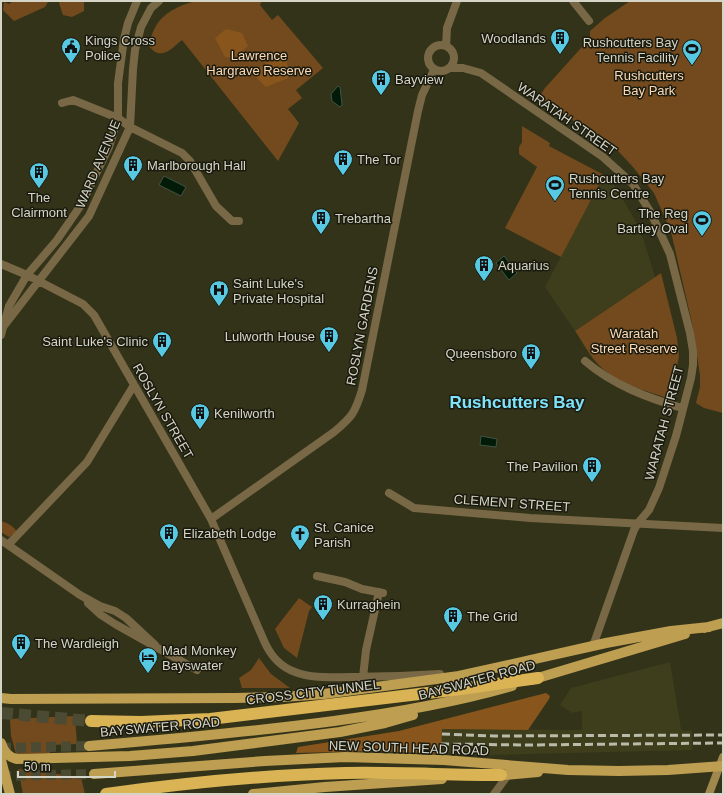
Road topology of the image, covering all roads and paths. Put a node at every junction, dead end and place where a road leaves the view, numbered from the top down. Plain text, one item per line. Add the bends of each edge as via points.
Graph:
1 (137, 1) edge
2 (159, 1) edge
3 (457, 1) edge
4 (573, 1) edge
5 (589, 21) dead end
6 (446, 46) junction
7 (450, 68) junction
8 (434, 70) junction
9 (62, 103) dead end
10 (118, 118) junction
11 (130, 127) junction
12 (239, 222) dead end
13 (1, 264) edge
14 (28, 275) junction
15 (38, 282) junction
16 (2, 331) edge
17 (585, 361) dead end
18 (134, 385) junction
19 (682, 408) junction
20 (389, 493) dead end
21 (211, 519) junction
22 (638, 523) junction
23 (723, 528) edge
24 (1, 540) edge
25 (9, 544) junction
26 (317, 576) dead end
27 (253, 617) joint
28 (723, 623) edge
29 (709, 626) junction
30 (593, 646) junction
31 (503, 667) junction
32 (197, 670) dead end
33 (363, 677) junction
34 (538, 678) junction
35 (1, 698) edge
36 (468, 698) junction
37 (91, 721) tunnel mouth
38 (1, 743) edge
39 (89, 746) tunnel mouth
40 (1, 760) edge
41 (722, 763) edge
42 (568, 770) junction
43 (94, 774) tunnel mouth
44 (505, 775) junction
45 (10, 794) edge
46 (106, 794) edge
47 (253, 794) edge
48 (494, 794) edge
49 (709, 794) edge

1 - 10 street, WARD AVENUE via 124,39 118,83
2 - 11 street, WARD AVENUE via 151,8 141,27 132,83
3 - 6 street via 447,28
4 - 5 street
6 - 7 street via 454,56
6 - 8 street via 437,46 428,55 428,64
7 - 8 street via 443,72
7 - 19 street, WARATAH STREET via 480,73 603,157 633,184 651,213 670,254 690,333 693,365
8 - 21 street, ROSLYN GARDENS via 422,95 418,111 362,390 356,408 349,419 334,432
9 - 10 street via 73,100
10 - 11 street
10 - 14 street, WARD AVENUE via 109,147 81,205
11 - 12 street via 182,153 190,161 216,206 232,221
11 - 15 street, WARD AVENUE via 89,216
13 - 14 street, ROSLYN STREET
14 - 15 street, ROSLYN STREET
14 - 16 street, WARD AVENUE via 9,306
15 - 16 street, WARD AVENUE
15 - 18 street, ROSLYN STREET via 83,304 94,315
17 - 19 street via 615,382 658,401
18 - 21 street, ROSLYN STREET
18 - 25 street via 87,462
19 - 22 street, WARATAH STREET via 659,488 649,510
20 - 22 street, CLEMENT STREET via 414,508 518,517
21 - 27 street, ROSLYN STREET
22 - 23 street, CLEMENT STREET
22 - 30 street, WARATAH STREET
24 - 25 street
25 - 32 street via 80,595 126,618 155,646
26 - 33 street via 381,593 366,650
27 - 33 street, BAYSWATER ROAD via 268,649 286,668 316,677
28 - 29 main road, BAYSWATER ROAD
29 - 30 main road
29 - 34 main road, BAYSWATER ROAD
30 - 31 main road
31 - 33 street, BAYSWATER ROAD via 458,673
31 - 35 main road via 459,676 299,696 165,699
34 - 36 main road, BAYSWATER ROAD
34 - 37 highway, CROSS CITY TUNNEL via 210,719
36 - 38 main road via 385,723 340,732 194,751 130,756 17,759 6,754
36 - 39 main road, BAYSWATER ROAD via 424,708 311,724
40 - 45 main road
41 - 42 main road, NEW SOUTH HEAD ROAD via 668,770
41 - 49 main road
42 - 43 main road, NEW SOUTH HEAD ROAD via 444,760 345,757
42 - 44 main road
44 - 46 highway via 346,773 267,777
44 - 47 main road
44 - 48 street

